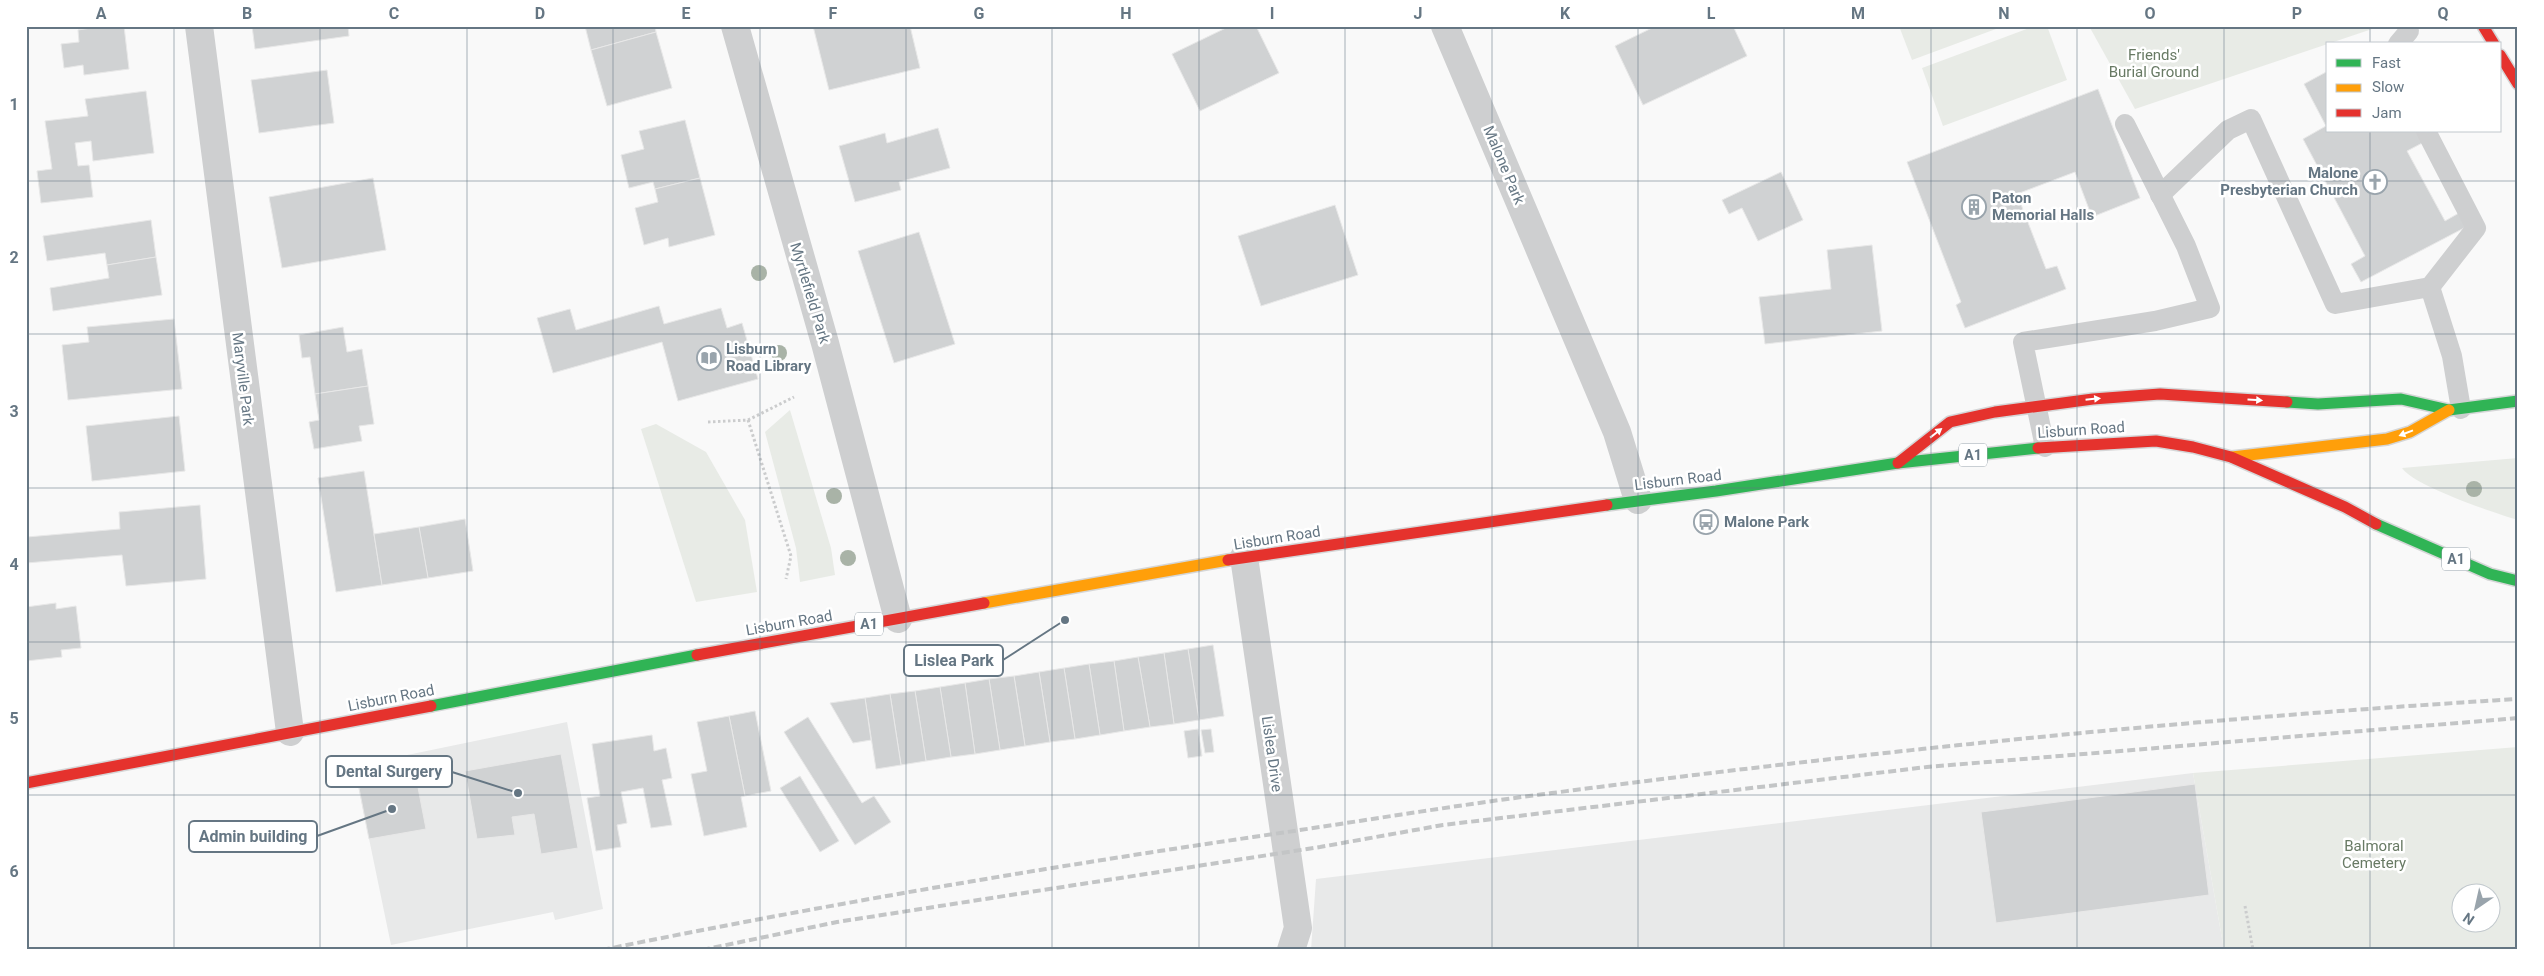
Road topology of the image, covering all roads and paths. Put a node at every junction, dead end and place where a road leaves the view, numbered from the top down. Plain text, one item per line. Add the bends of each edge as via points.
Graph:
1 (199, 26) edge
2 (735, 26) edge
3 (1445, 26) edge
4 (2483, 26) edge
5 (2493, 42) edge
6 (2502, 58) edge
7 (2518, 84) edge
8 (2124, 124) dead end
9 (2427, 132) edge
10 (2160, 195) junction
11 (2430, 287) junction
12 (794, 397) dead end
13 (2518, 401) edge
14 (2037, 407) junction
15 (2455, 410) junction
16 (748, 420) junction
17 (708, 422) dead end
18 (2045, 447) junction
19 (2230, 457) junction
20 (1898, 463) junction
21 (1638, 500) junction
22 (1244, 557) junction
23 (786, 579) dead end
24 (2518, 581) edge
25 (898, 619) junction
26 (290, 732) junction
27 (26, 783) edge
28 (2245, 906) dead end
29 (1291, 950) edge
30 (2253, 950) edge

1 - 26 street, Maryville Park
2 - 25 street, Myrtlefield Park
3 - 21 street, Malone Park via 1617,432
4 - 5 main road
6 - 7 main road
8 - 10 lane
9 - 11 lane via 2476,228
10 - 11 lane via 2228,130 2251,119 2335,304
10 - 14 lane via 2186,246 2210,308 2155,321 2022,342
11 - 15 lane via 2452,356
12 - 16 path
13 - 15 main road, A1
14 -> 15 main road, A1 via 2160,394 2318,404 2402,399
14 - 18 lane
20 -> 14 main road, A1 via 1950,422
15 -> 19 main road, A1 via 2410,432 2387,439
16 - 17 path
16 - 23 path via 792,556
18 - 19 main road, Lisburn Road / A1 via 2156,441
18 - 20 main road, Lisburn Road / A1
19 - 24 main road, Lisburn Road / A1 via 2490,574
20 - 21 main road, Lisburn Road / A1
21 - 22 main road, Lisburn Road / A1
22 - 25 main road, Lisburn Road / A1
22 - 29 street, Lislea Drive via 1298,928
25 - 26 main road, Lisburn Road / A1
26 - 27 main road, Lisburn Road / A1
28 - 30 path

